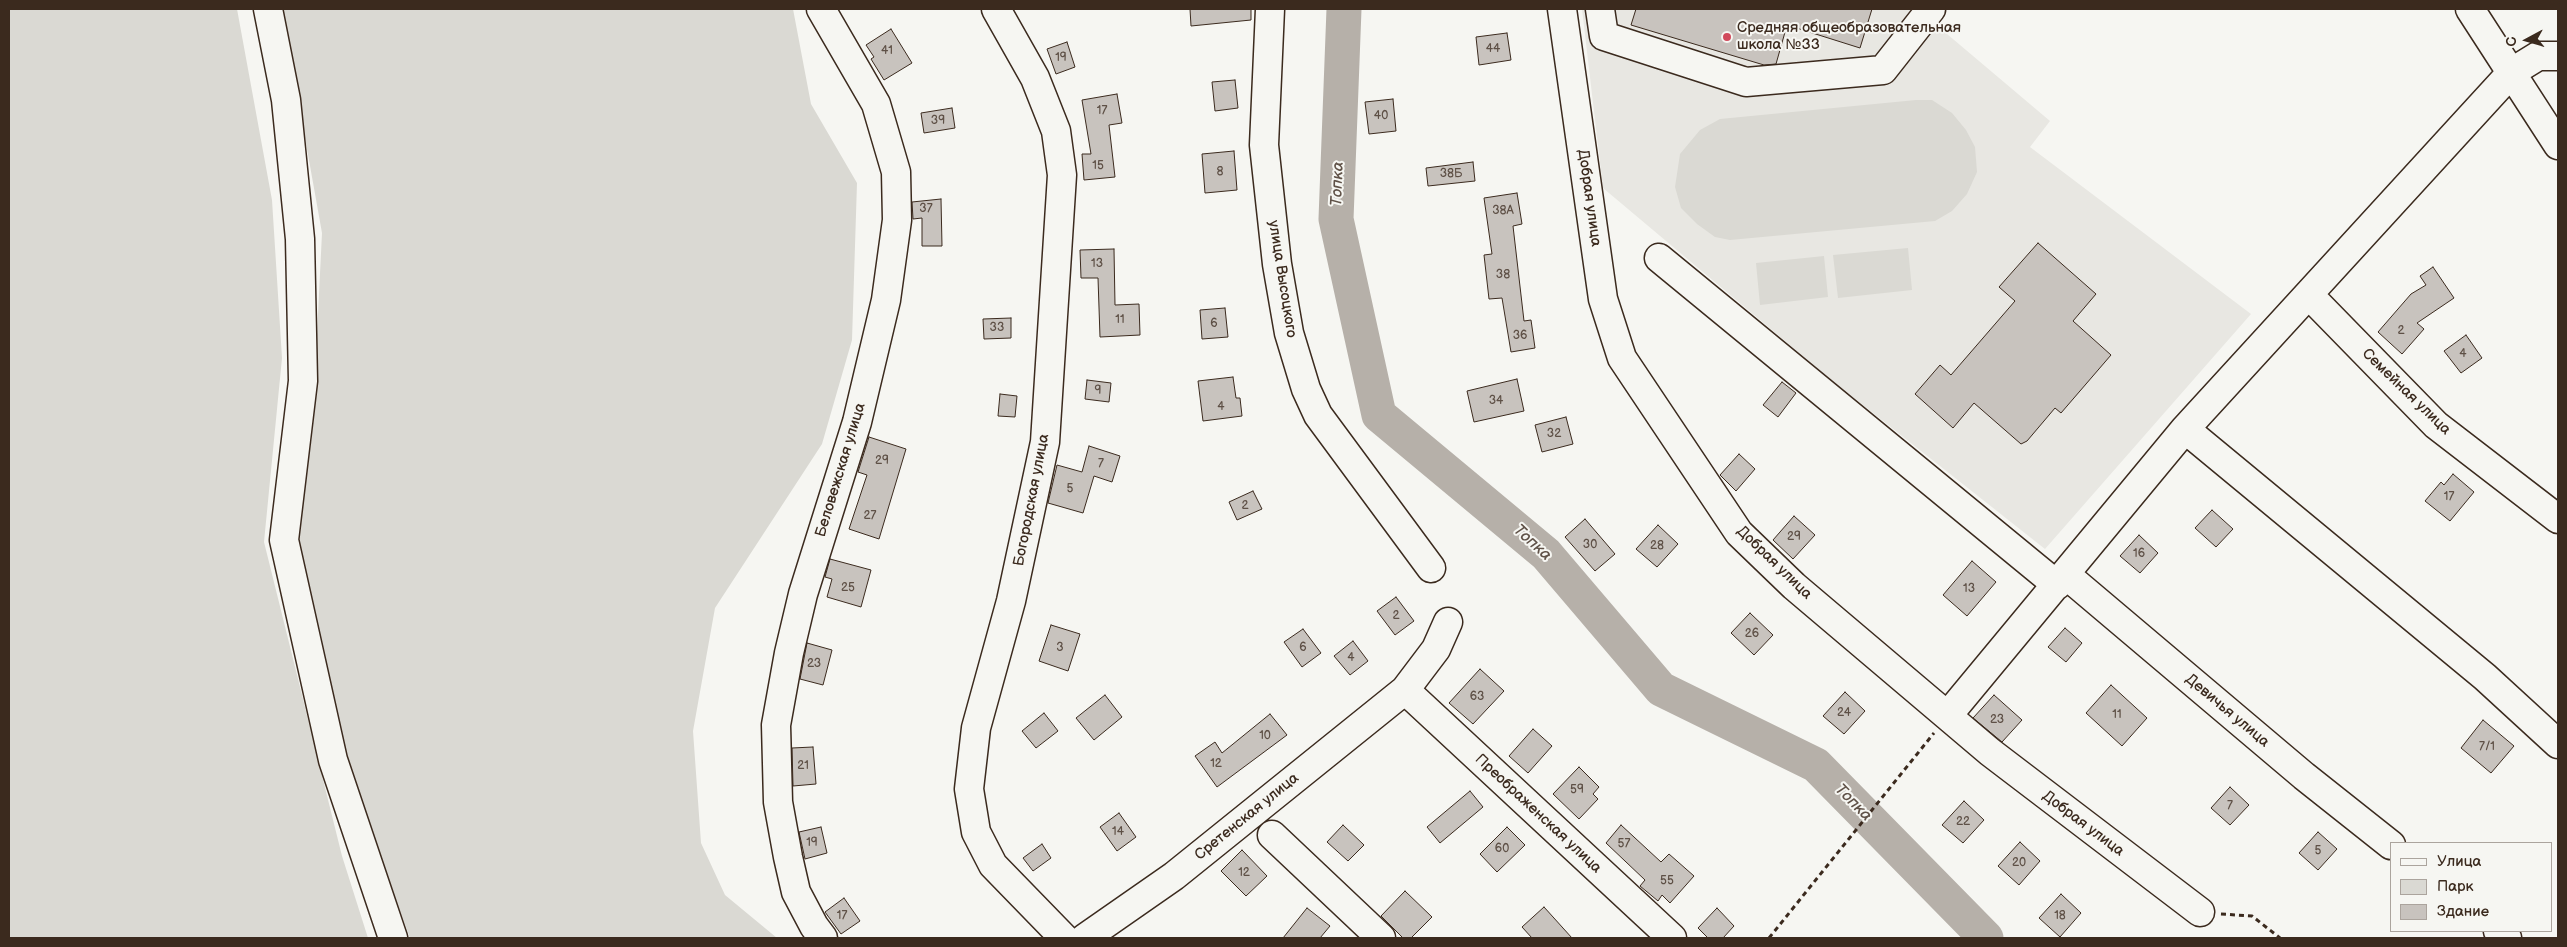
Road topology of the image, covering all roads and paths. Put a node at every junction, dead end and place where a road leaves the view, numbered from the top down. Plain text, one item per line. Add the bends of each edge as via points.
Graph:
1 (268, 9) edge
2 (821, 9) edge
3 (996, 9) edge
4 (1270, 9) edge
5 (1562, 9) edge
6 (1600, 9) edge
7 (1931, 9) edge
8 (2470, 9) edge
9 (2558, 56) edge
10 (2512, 72) junction
11 (2558, 146) edge
12 (1659, 258) dead end
13 (2308, 295) junction
14 (2185, 429) junction
15 (2558, 519) edge
16 (1431, 568) dead end
17 (2061, 579) junction
18 (1448, 622) dead end
19 (1405, 690) junction
20 (1948, 715) junction
21 (2558, 744) edge
22 (1272, 835) dead end
23 (2390, 844) edge
24 (2200, 912) joint
25 (393, 938) edge
26 (824, 938) edge
27 (1064, 938) edge
28 (1085, 938) edge
29 (1381, 938) edge
30 (1672, 938) edge
31 (1769, 938) edge
32 (2280, 938) edge

1 - 25 street via 286,100 300,239 303,381 284,540 333,760
2 - 26 street, Беловежская улица via 876,104 896,172 896,220 886,300 857,422 803,594 776,725 778,802 788,857 796,892
3 - 27 street, Богородская улица via 1036,78 1056,131 1062,175 1045,442 1011,601 976,728 969,789 976,832 993,865
4 - 16 street, улица Высоцкого via 1264,146 1277,264 1289,333 1318,416
5 - 20 street, Добрая улица via 1603,299 1622,358 1739,534 1794,586
6 - 7 street via 1604,36 1746,82 1883,70
8 - 10 street
9 - 10 street via 2538,56
10 - 11 street
10 - 13 street
12 - 17 street, Девичья улица
13 - 14 street
13 - 15 street, Семейная улица via 2436,425
14 - 17 street
14 - 21 street via 2462,658
17 - 20 street
17 - 23 street, Девичья улица
18 - 19 street, Сретенская улица via 1436,649
19 - 28 street, Сретенская улица via 1174,876
19 - 30 street, Преображенская улица
20 - 24 street, Добрая улица via 1990,752
20 - 31 path
22 - 29 street
24 - 32 path via 2252,916

